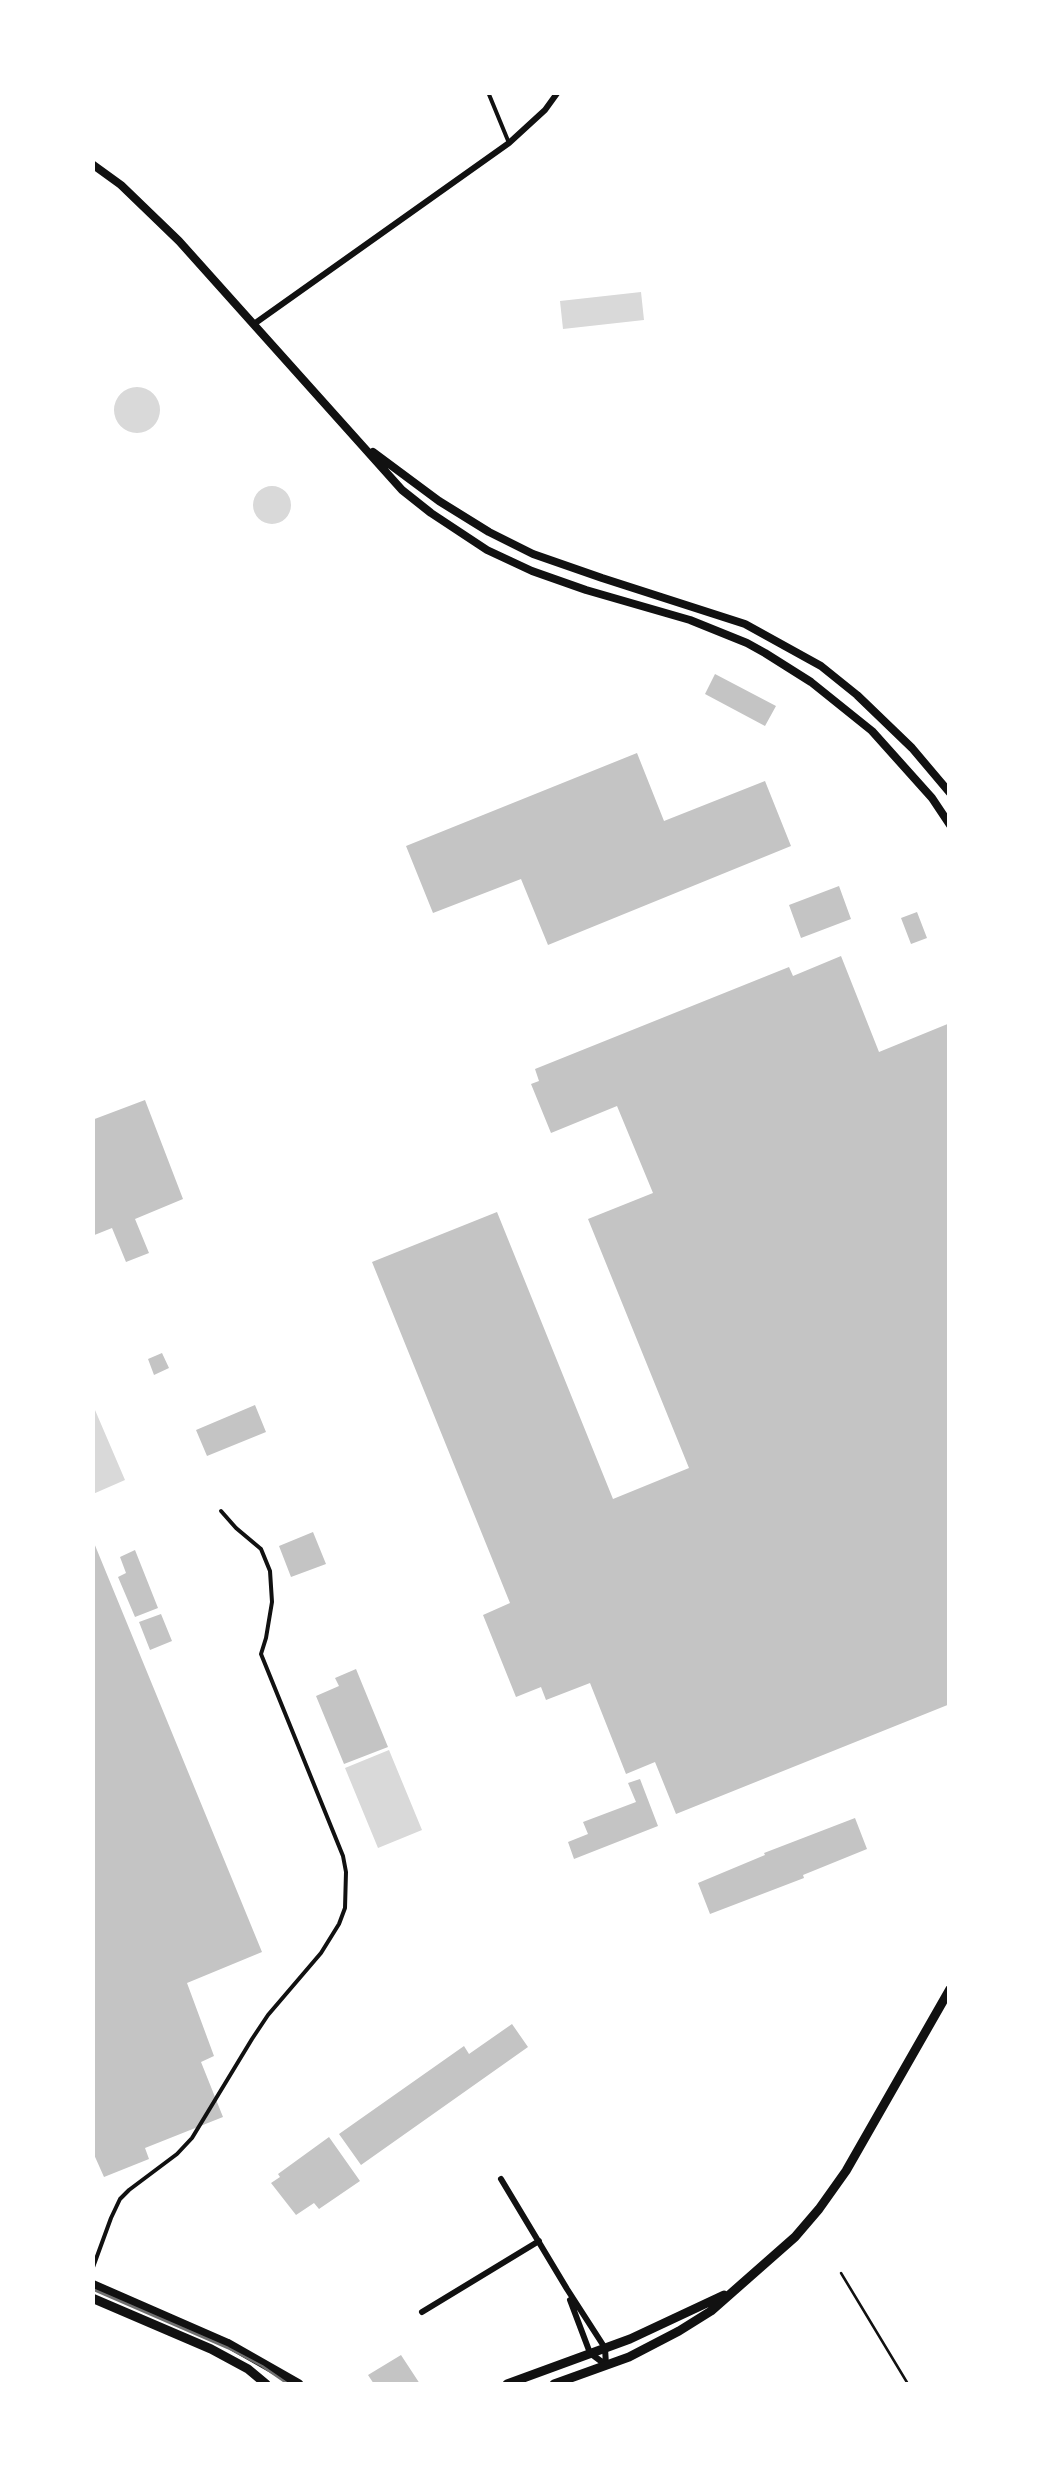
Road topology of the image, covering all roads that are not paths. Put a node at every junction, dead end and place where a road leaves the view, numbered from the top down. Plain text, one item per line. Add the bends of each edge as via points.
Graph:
1 (488, 92) edge
2 (558, 92) edge
3 (509, 143) junction
4 (92, 164) edge
5 (254, 324) junction
6 (358, 440) junction
7 (950, 792) edge
8 (950, 825) edge
9 (221, 1510) dead end
10 (950, 1989) edge
11 (501, 2179) dead end
12 (539, 2241) junction
13 (95, 2253) edge
14 (92, 2270) edge
15 (92, 2284) edge
16 (566, 2289) junction
17 (735, 2289) junction
18 (92, 2298) edge
19 (422, 2312) dead end
20 (605, 2348) junction
21 (590, 2354) junction
22 (606, 2365) junction
23 (266, 2384) edge
24 (299, 2384) edge
25 (507, 2384) edge
26 (554, 2384) edge

1 - 3 lane
2 - 3 street
3 - 5 street
4 - 5 street via 178,241
5 - 6 street
6 - 7 street via 489,532 558,564 745,624 808,658 884,721
6 - 8 street via 402,490 487,550 543,576 690,620 746,643 811,682 872,732
9 - 13 lane via 261,1549 270,1571 272,1602 261,1654 343,1856 345,1908 192,2138 120,2200
10 - 17 main road via 846,2172 795,2238
11 - 12 street
12 - 16 street
12 - 19 street
13 - 14 lane
15 - 24 main road via 212,2336
16 - 20 street
16 - 21 street
17 - 20 main road
17 - 22 main road via 680,2331
18 - 23 main road via 211,2349
20 - 21 main road
20 - 22 street
21 - 22 street
21 - 25 main road
22 - 26 main road

